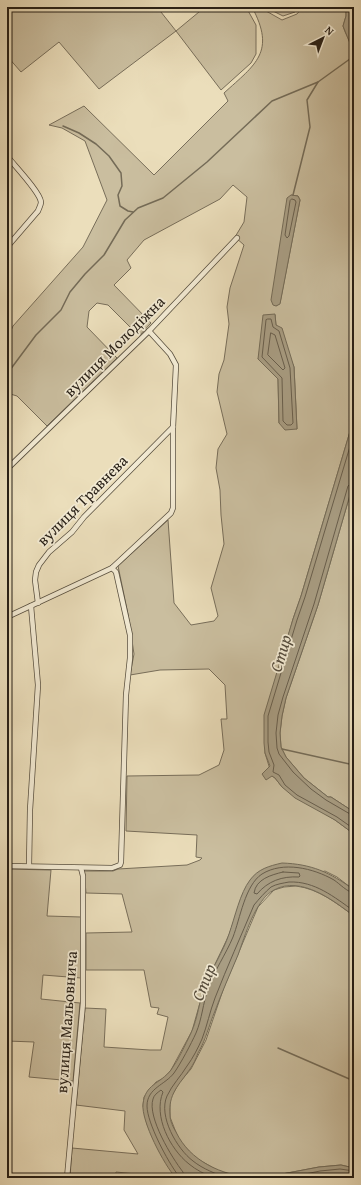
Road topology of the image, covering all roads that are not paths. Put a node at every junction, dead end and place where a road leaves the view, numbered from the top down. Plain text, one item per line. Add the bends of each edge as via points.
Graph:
1 (7, 156) edge
2 (237, 238) dead end
3 (7, 246) edge
4 (149, 331) junction
5 (173, 427) junction
6 (7, 469) edge
7 (112, 568) junction
8 (38, 603) junction
9 (31, 606) junction
10 (7, 617) edge
11 (7, 866) edge
12 (29, 866) junction
13 (81, 868) junction
14 (67, 1178) edge

1 - 3 street via 36,191 41,201 38,211
2 - 4 street, вулиця Молодіжна
4 - 5 street via 170,354 176,365
4 - 6 street, вулиця Молодіжна
5 - 7 street via 171,513
5 - 8 street, вулиця Травнева via 38,565 35,576
7 - 8 street
7 - 13 street via 116,572 130,635 121,862 112,868
8 - 9 street
9 - 10 street
9 - 12 street via 38,685
11 - 12 street
12 - 13 street
13 - 14 street, вулиця Мальовнича via 82,1003

